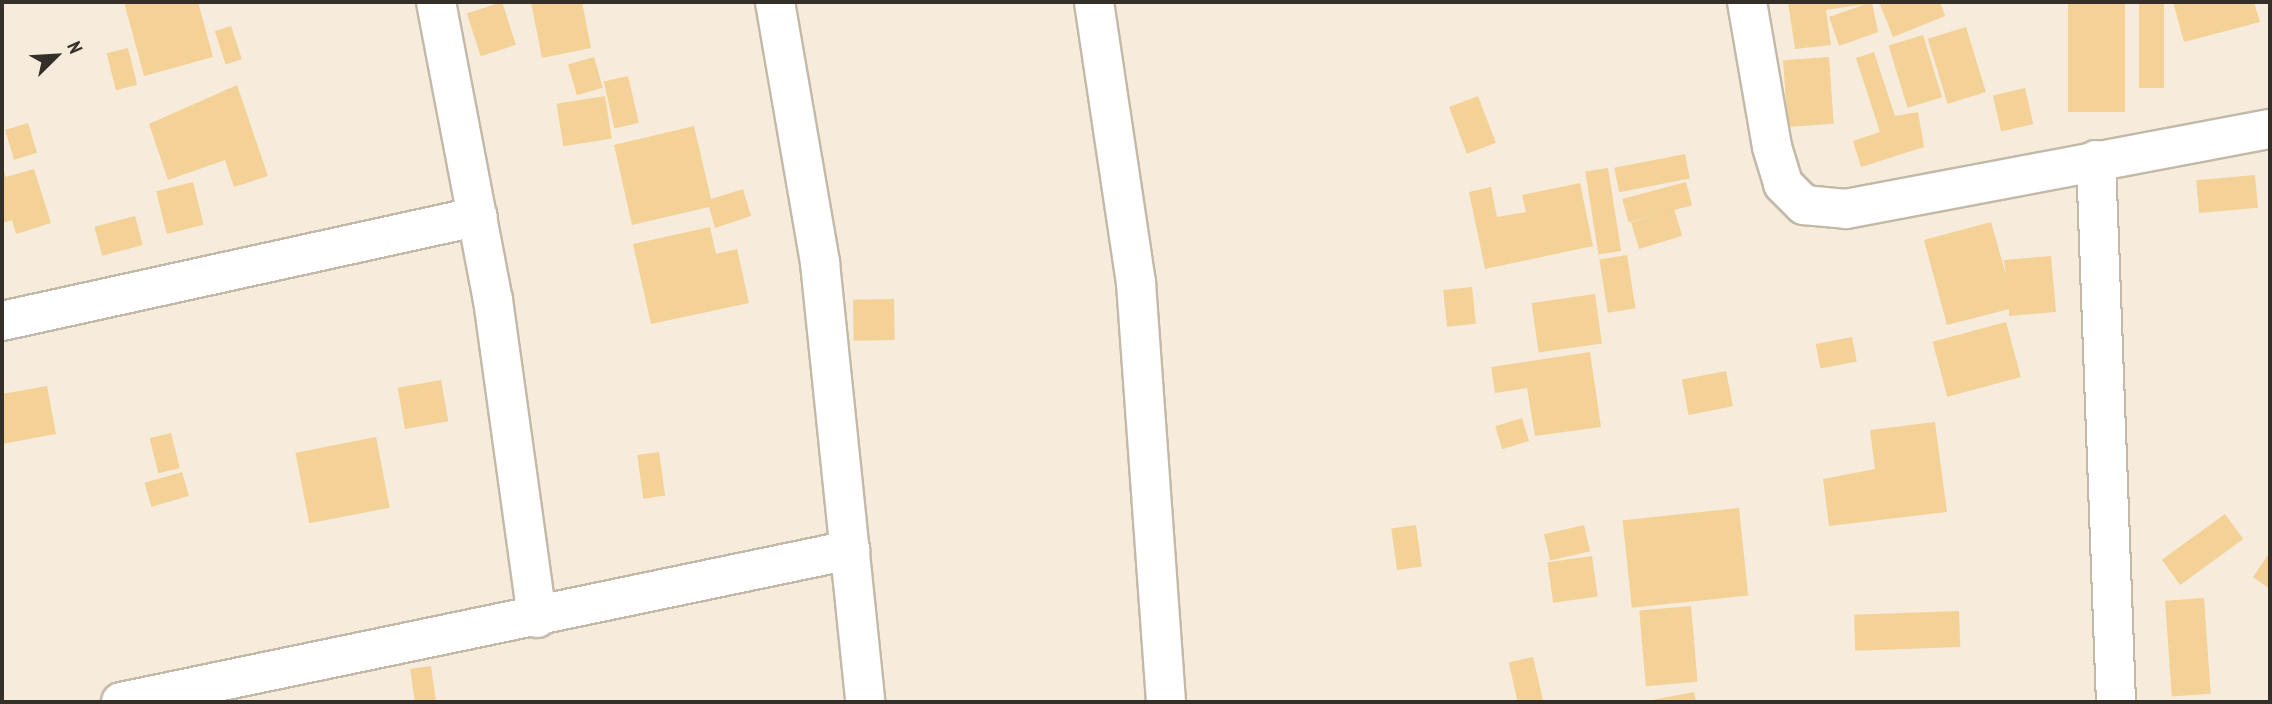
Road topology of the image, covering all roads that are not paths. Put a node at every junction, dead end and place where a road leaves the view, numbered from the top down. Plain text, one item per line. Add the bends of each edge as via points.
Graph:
1 (436, 2) edge
2 (775, 2) edge
3 (1094, 2) edge
4 (1747, 2) edge
5 (2270, 129) edge
6 (2096, 160) junction
7 (478, 216) junction
8 (2, 321) edge
9 (850, 550) junction
10 (537, 618) junction
11 (121, 702) edge
12 (865, 702) edge
13 (1166, 702) edge
14 (2116, 702) edge

1 - 7 street
2 - 9 street via 820,263
3 - 13 street via 1136,284
4 - 6 street via 1772,147 1783,184 1804,205 1846,209
5 - 6 street
6 - 14 street
7 - 8 street
7 - 10 street
9 - 10 street
9 - 12 street
10 - 11 street

